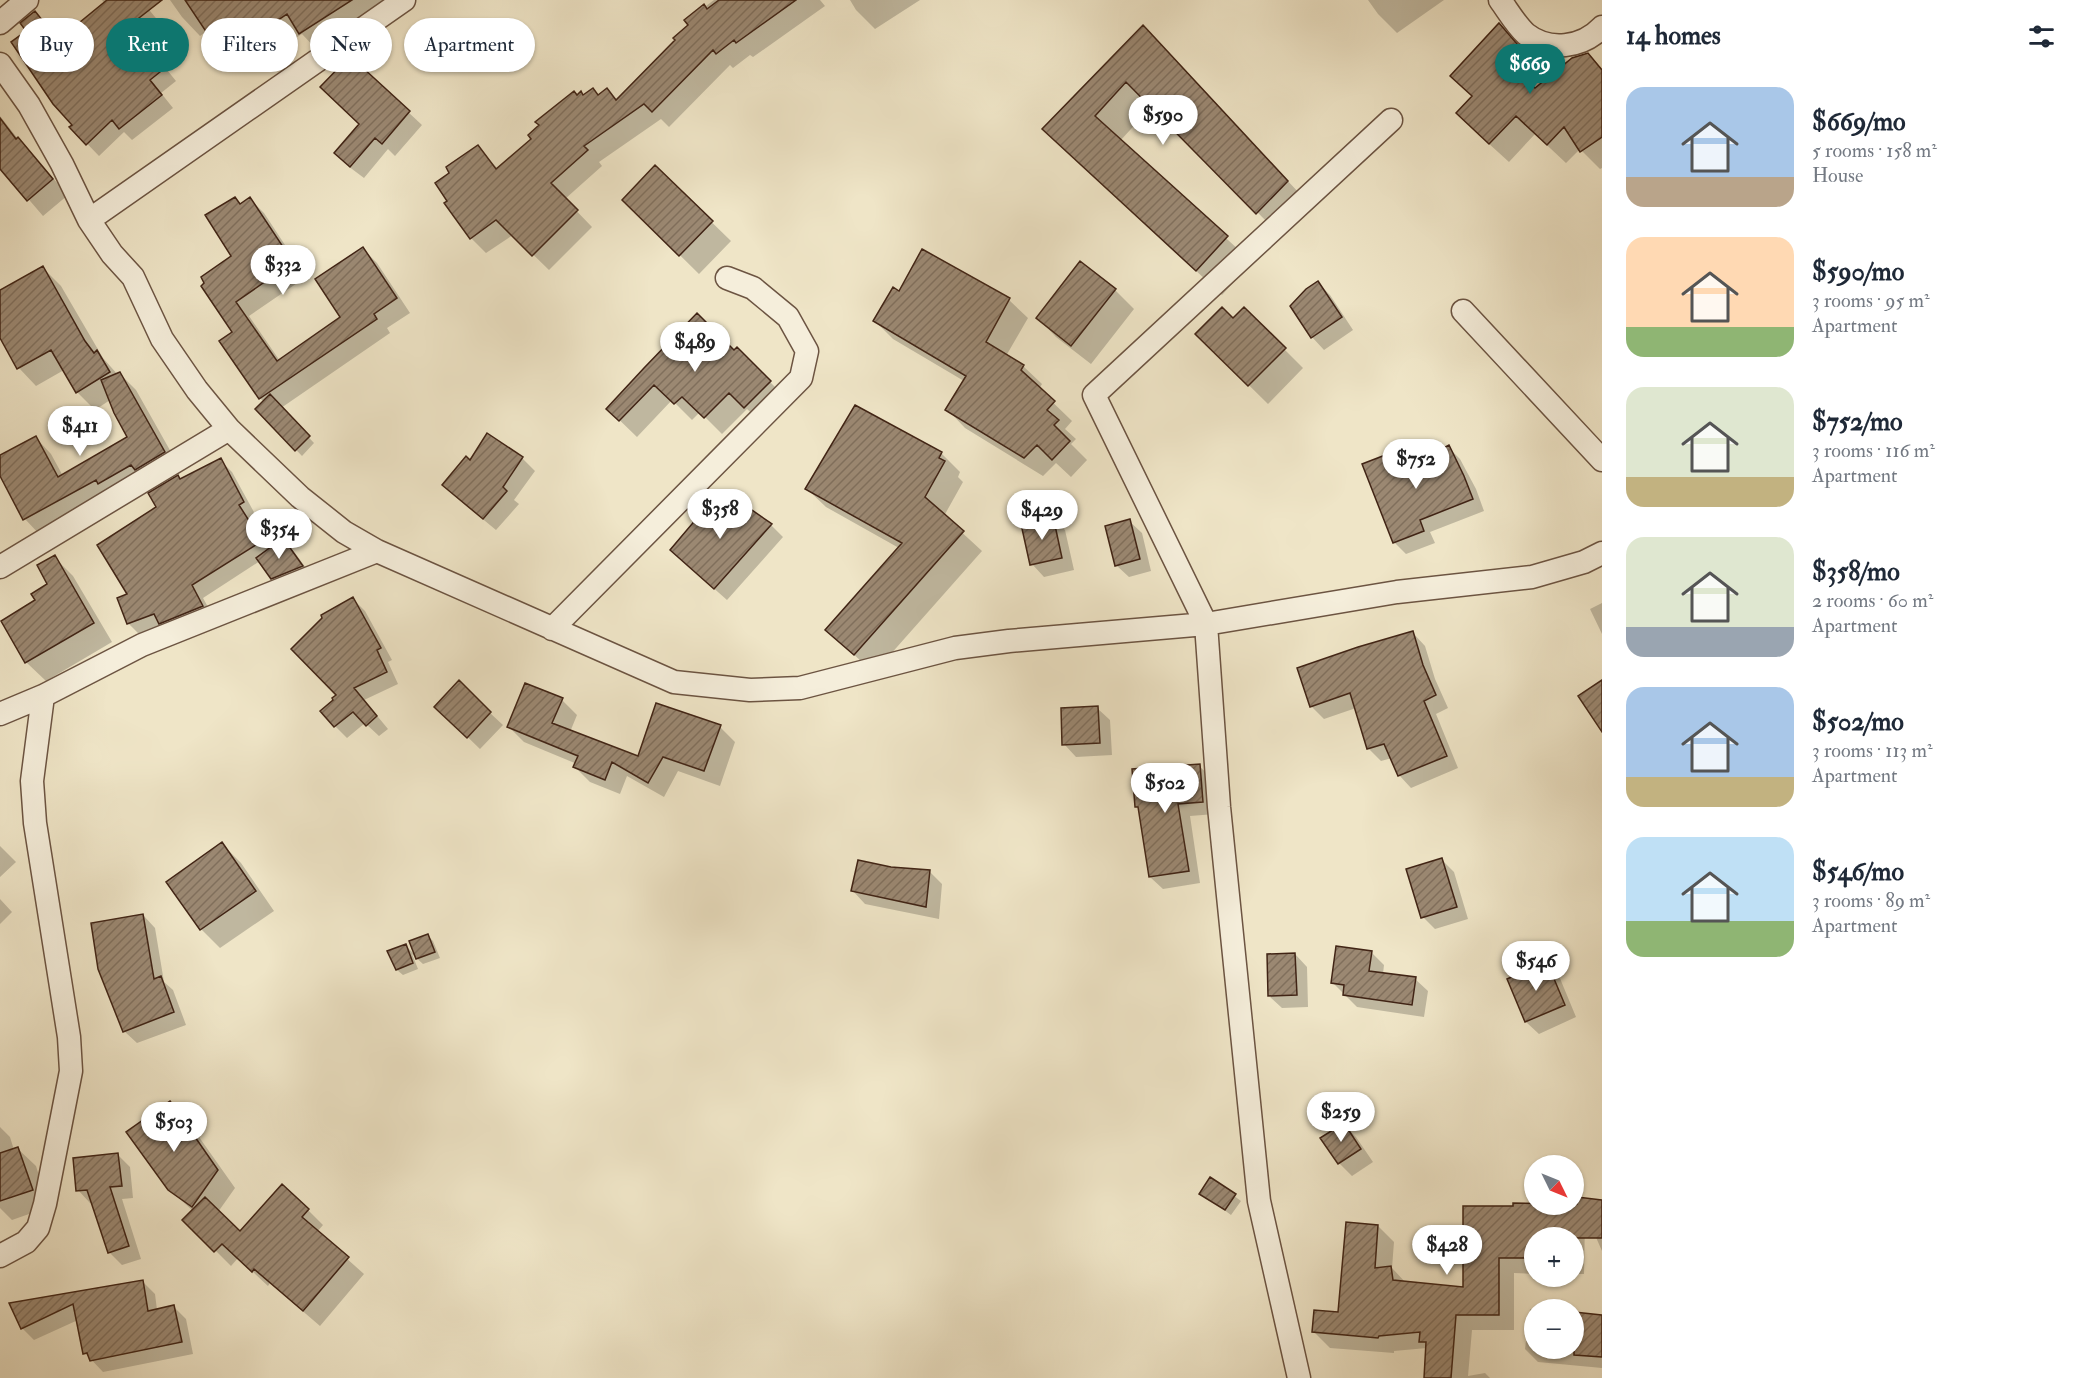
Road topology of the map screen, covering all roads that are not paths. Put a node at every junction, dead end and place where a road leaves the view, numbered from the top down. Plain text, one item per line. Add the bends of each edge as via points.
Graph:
1 (27, 0) edge
2 (404, 0) edge
3 (1500, 0) edge
4 (0, 23) edge
5 (1602, 27) edge
6 (0, 64) edge
7 (1390, 120) dead end
8 (89, 220) junction
9 (728, 278) dead end
10 (1463, 311) dead end
11 (229, 429) junction
12 (1602, 460) edge
13 (377, 551) junction
14 (1602, 553) edge
15 (0, 567) edge
16 (1206, 624) junction
17 (552, 629) junction
18 (43, 696) junction
19 (0, 714) edge
20 (0, 1256) edge
21 (1299, 1378) edge

1 - 4 street
2 - 8 street
3 - 5 street via 1525,33 1546,45 1582,41
6 - 8 street via 62,164
7 - 16 street via 1094,395
8 - 11 street via 133,278 162,339
9 - 17 street via 753,288 788,317 807,351 801,378
10 - 12 street
11 - 13 street via 300,496 345,532
11 - 15 street
13 - 17 street
13 - 18 street via 142,645
14 - 16 street via 1532,577 1397,592
16 - 17 street via 955,648 800,688 750,690 674,682
16 - 21 street via 1219,807 1259,1201
18 - 19 street
18 - 20 street via 32,781 35,823 71,1071 38,1228 26,1242

